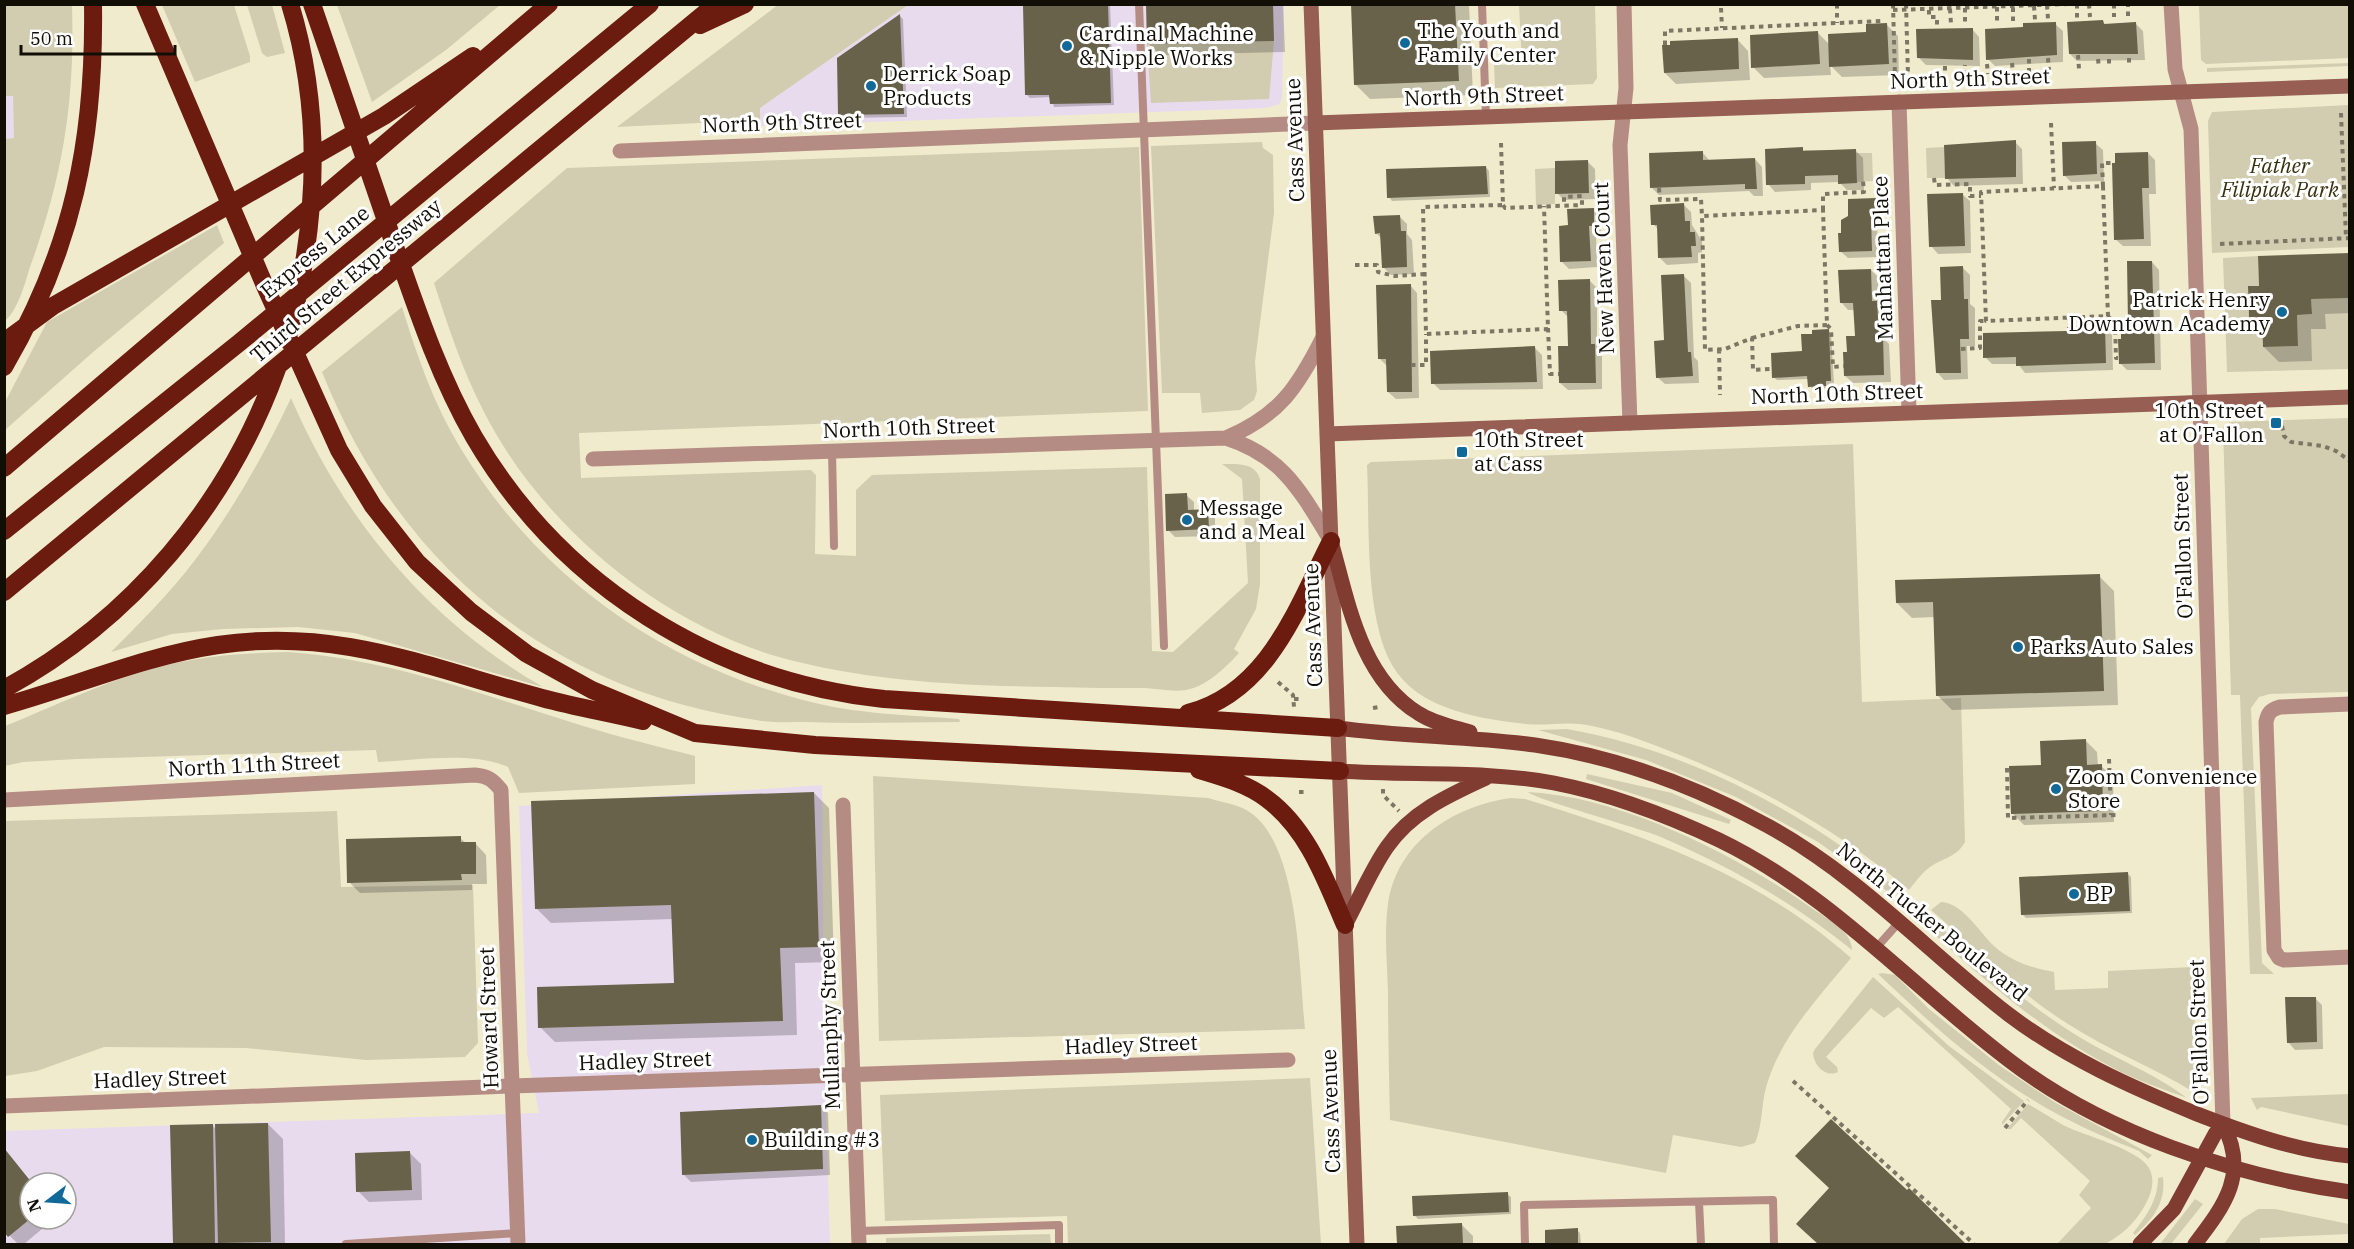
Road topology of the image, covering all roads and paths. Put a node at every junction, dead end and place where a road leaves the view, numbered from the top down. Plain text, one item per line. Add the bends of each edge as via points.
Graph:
1 (93, 4) edge
2 (145, 4) edge
3 (290, 4) edge
4 (312, 4) edge
5 (650, 4) edge
6 (716, 4) edge
7 (745, 4) edge
8 (1139, 4) edge
9 (1311, 4) edge
10 (1482, 4) edge
11 (1624, 4) edge
12 (1837, 4) edge
13 (1893, 4) edge
14 (1906, 4) edge
15 (2068, 4) edge
16 (2077, 4) edge
17 (2089, 4) edge
18 (2114, 4) edge
19 (2128, 4) edge
20 (2171, 4) edge
21 (548, 5) edge
22 (2047, 5) edge
23 (2034, 6) edge
24 (1967, 7) edge
25 (1997, 7) junction
26 (2013, 7) junction
27 (1721, 8) dead end
28 (1929, 9) junction
29 (1950, 9) junction
30 (1893, 10) junction
31 (1906, 10) junction
32 (2128, 16) dead end
33 (2090, 17) dead end
34 (2114, 17) dead end
35 (2077, 18) dead end
36 (2048, 19) dead end
37 (2035, 20) dead end
38 (2013, 21) dead end
39 (1837, 23) junction
40 (1881, 23) dead end
41 (1997, 23) dead end
42 (1951, 24) dead end
43 (1965, 24) dead end
44 (1937, 25) dead end
45 (1722, 28) junction
46 (682, 32) junction
47 (1665, 45) dead end
48 (2078, 55) dead end
49 (2048, 58) dead end
50 (2129, 58) dead end
51 (2029, 59) dead end
52 (2098, 59) dead end
53 (2109, 59) dead end
54 (2012, 63) dead end
55 (1987, 64) dead end
56 (1965, 65) dead end
57 (1945, 66) dead end
58 (2129, 67) dead end
59 (2099, 68) dead end
60 (2109, 68) dead end
61 (2079, 69) dead end
62 (2049, 71) dead end
63 (2029, 72) dead end
64 (2013, 73) dead end
65 (1988, 74) dead end
66 (1945, 75) dead end
67 (1964, 75) dead end
68 (1908, 76) dead end
69 (1895, 77) dead end
70 (2349, 86) edge
71 (2182, 92) junction
72 (1899, 102) junction
73 (1623, 112) junction
74 (2341, 113) dead end
75 (1486, 117) junction
76 (1315, 123) junction
77 (2051, 123) dead end
78 (1144, 128) junction
79 (1501, 144) dead end
80 (620, 151) dead end
81 (2112, 163) dead end
82 (1934, 178) dead end
83 (1863, 182) dead end
84 (2103, 186) junction
85 (1659, 188) dead end
86 (2054, 188) junction
87 (1981, 196) junction
88 (1503, 206) junction
89 (1564, 206) junction
90 (1544, 207) junction
91 (1823, 210) junction
92 (1702, 216) junction
93 (2348, 238) edge
94 (2220, 244) dead end
95 (1355, 266) dead end
96 (1425, 274) junction
97 (2107, 316) junction
98 (1986, 321) junction
99 (1827, 325) junction
100 (1548, 327) junction
101 (1426, 334) junction
102 (1323, 337) junction
103 (1752, 338) junction
104 (4, 342) edge
105 (1719, 349) junction
106 (1960, 349) dead end
107 (2118, 358) dead end
108 (1411, 365) dead end
109 (1844, 366) dead end
110 (4, 367) edge
111 (1772, 369) dead end
112 (1559, 374) dead end
113 (1720, 395) dead end
114 (2349, 397) edge
115 (2200, 402) junction
116 (1909, 412) junction
117 (1630, 423) junction
118 (2282, 426) dead end
119 (1327, 434) junction
120 (1226, 438) junction
121 (1156, 440) junction
122 (832, 451) junction
123 (593, 459) dead end
124 (2349, 461) edge
125 (4, 468) edge
126 (4, 531) edge
127 (1331, 541) junction
128 (834, 546) dead end
129 (4, 592) edge
130 (1164, 646) dead end
131 (1278, 682) dead end
132 (4, 689) edge
133 (1294, 699) junction
134 (1301, 699) dead end
135 (2349, 704) edge
136 (4, 706) edge
137 (1294, 708) dead end
138 (1373, 708) dead end
139 (1381, 708) dead end
140 (1174, 716) junction
141 (1338, 728) junction
142 (695, 732) junction
143 (1496, 741) junction
144 (2109, 759) dead end
145 (1174, 762) junction
146 (2007, 768) dead end
147 (1340, 771) junction
148 (1488, 777) junction
149 (1298, 784) dead end
150 (1383, 787) dead end
151 (501, 790) joint
152 (1299, 792) junction
153 (1305, 792) dead end
154 (1377, 795) dead end
155 (1383, 795) junction
156 (1295, 796) dead end
157 (4, 800) edge
158 (843, 805) dead end
159 (1399, 812) dead end
160 (1900, 920) junction
161 (1345, 925) junction
162 (1876, 947) junction
163 (2349, 957) edge
164 (1288, 1060) dead end
165 (853, 1076) junction
166 (1793, 1081) dead end
167 (513, 1086) junction
168 (2028, 1100) dead end
169 (4, 1106) edge
170 (2223, 1124) junction
171 (2005, 1128) dead end
172 (2349, 1156) edge
173 (2202, 1159) junction
174 (2236, 1170) junction
175 (2349, 1192) edge
176 (1699, 1202) junction
177 (858, 1238) edge
178 (518, 1239) edge
179 (346, 1245) edge
180 (1059, 1245) edge
181 (1357, 1245) edge
182 (1525, 1245) edge
183 (1701, 1245) edge
184 (1774, 1245) edge
185 (1974, 1245) edge
186 (2140, 1245) edge
187 (2194, 1245) edge

1 - 110 highway via 94,68 87,143 70,221 49,279
2 - 142 highway via 309,387 339,450 373,506 417,562 471,612 527,654 592,690
3 - 132 highway via 305,68 312,133 311,220 298,302 282,356 249,438 197,521 129,599 68,649
4 - 140 highway via 414,302 462,415 521,505 599,583 687,641 793,683 884,699
5 - 126 highway, Express Lane via 239,344
6 - 46 highway, Third Street Expressway
7 - 46 highway
8 - 78 lane
9 - 76 street, Cass Avenue
10 - 75 lane
11 - 73 street, New Haven Court
12 - 39 path
13 - 30 path
14 - 31 path
15 - 22 path
16 - 35 path
17 - 33 path
18 - 34 path
19 - 32 path
20 - 71 street, O'Fallon Street via 2173,55
21 - 104 highway via 384,116 54,306
21 - 125 highway
22 - 23 path
22 - 36 path
23 - 26 path
23 - 37 path
24 - 25 path
24 - 29 path
24 - 43 path
25 - 26 path
25 - 41 path
26 - 38 path
27 - 45 path
28 - 29 path
28 - 31 path
28 - 44 path via 1929,17 1937,17
29 - 42 path
30 - 31 path
30 - 69 path
31 - 68 path
39 - 40 path
39 - 45 path
45 - 47 path via 1665,31
46 - 129 highway, Third Street Expressway
48 - 61 path
49 - 62 path
50 - 58 path
51 - 63 path
52 - 59 path
53 - 60 path
54 - 64 path
55 - 65 path
56 - 67 path
57 - 66 path
70 - 71 street, North 9th Street
71 - 72 street, North 9th Street
71 - 115 street, O'Fallon Street via 2191,129
72 - 73 street, North 9th Street
72 - 116 street, Manhattan Place
73 - 75 street, North 9th Street
73 - 117 street, New Haven Court via 1620,145
74 - 93 path
75 - 76 street, North 9th Street
76 - 78 street, North 9th Street
76 - 102 street, Cass Avenue
77 - 86 path
78 - 80 street, North 9th Street
78 - 121 lane
79 - 88 path
81 - 84 path via 2102,164
82 - 87 path via 1935,185 1970,184 1970,196
83 - 91 path via 1864,192 1823,194
84 - 86 path
84 - 97 path
85 - 92 path via 1660,200 1701,199
86 - 87 path via 1981,192
87 - 98 path
88 - 90 path
88 - 96 path via 1423,207
89 - 89 path via 1582,205 1582,196 1564,197
89 - 90 path
90 - 100 path
91 - 92 path
91 - 99 path
92 - 105 path via 1705,350
93 - 94 path
95 - 96 path via 1377,265 1378,272 1395,276
96 - 101 path
97 - 98 path
97 - 107 path via 2115,322
98 - 106 path via 1980,321 1980,348
99 - 103 path via 1798,326
99 - 109 path via 1831,329 1833,367
100 - 101 path
100 - 112 path via 1550,375
101 - 108 path via 1426,365
102 - 119 street, Cass Avenue
102 - 120 street, North 10th Street via 1289,396 1254,425
103 - 105 path
103 - 111 path via 1753,370
105 - 113 path
114 - 115 street, North 10th Street
115 - 116 street, North 10th Street
115 - 170 street, O'Fallon Street
116 - 117 street, North 10th Street
117 - 119 street, North 10th Street
118 - 124 path via 2284,436 2291,442 2323,446
119 - 127 street, Cass Avenue
120 - 121 street, North 10th Street
120 - 127 street, North 10th Street via 1255,448 1282,469
121 - 122 street, North 10th Street
121 - 130 lane
122 - 123 street, North 10th Street
122 - 128 lane
127 - 140 highway via 1261,668 1236,692 1220,701
127 - 141 street, Cass Avenue
127 - 143 main road via 1358,631 1385,685 1420,715
131 - 133 path
133 - 134 path
133 - 137 path
135 - 163 street via 2280,707 2272,709 2266,722 2274,950 2284,960
136 - 142 highway via 187,650 249,642 308,641 357,646 417,660 542,698
138 - 139 path
140 - 141 highway
141 - 143 main road, North Tucker Boulevard
141 - 147 street, Cass Avenue
142 - 145 highway via 815,746
143 - 160 main road, North Tucker Boulevard via 1575,752 1693,789 1797,842
144 - 146 path via 2113,815 2008,818
145 - 147 highway
145 - 161 highway via 1248,788 1281,810 1307,844
147 - 148 main road
147 - 161 street, Cass Avenue
148 - 161 main road via 1441,800 1403,828 1387,847
148 - 162 main road via 1553,783 1664,815 1771,869 1823,903
149 - 152 path
150 - 155 path
151 - 157 street, North 11th Street via 485,776 475,775
151 - 167 street, Howard Street
152 - 153 path
152 - 156 path
154 - 155 path
155 - 159 path
158 - 165 street, Mullanphy Street
160 - 162 lane
160 - 170 main road, North Tucker Boulevard via 2041,1037 2113,1079
161 - 181 street, Cass Avenue
162 - 173 main road via 2010,1061 2046,1085 2089,1110
164 - 165 street, Hadley Street
165 - 167 street, Hadley Street
165 - 177 street, Mullanphy Street
166 - 185 path
167 - 169 street, Hadley Street
167 - 178 street, Howard Street
168 - 171 path
170 - 172 main road, North Tucker Boulevard via 2276,1142
170 - 173 main road
170 - 174 main road via 2231,1138
173 - 174 main road
173 - 186 main road via 2174,1209
174 - 175 main road
174 - 187 main road via 2218,1211
176 - 182 lane via 1524,1205
176 - 183 lane
176 - 184 lane via 1773,1200
177 - 180 lane via 1059,1225
178 - 179 lane

